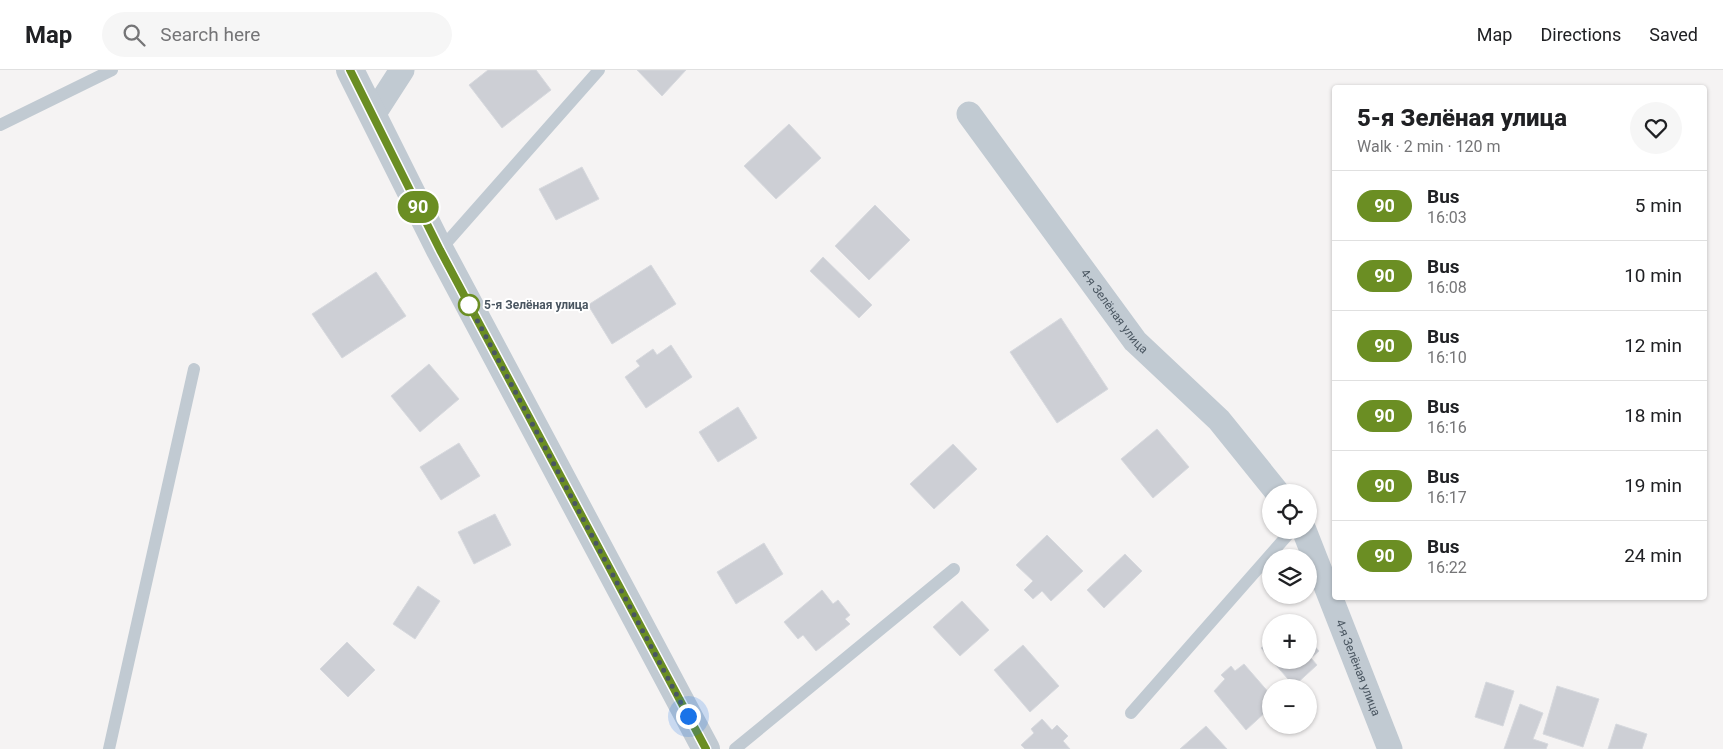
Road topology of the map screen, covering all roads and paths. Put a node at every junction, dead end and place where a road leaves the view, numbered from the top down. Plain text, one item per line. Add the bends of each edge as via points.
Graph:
1 (112, 70) edge
2 (350, 70) edge
3 (402, 70) edge
4 (600, 70) edge
5 (969, 114) dead end
6 (373, 115) junction
7 (0, 125) edge
8 (440, 250) junction
9 (194, 369) dead end
10 (1272, 484) edge
11 (1284, 539) edge
12 (1308, 539) edge
13 (954, 569) dead end
14 (1130, 713) dead end
15 (109, 749) edge
16 (706, 749) edge
17 (735, 749) edge
18 (1390, 749) edge

1 - 7 lane
2 - 6 street
3 - 6 street
4 - 8 lane
5 - 10 street, 4-я Зелёная улица via 1135,341 1220,420
6 - 8 street
8 - 16 street
9 - 15 lane
11 - 14 lane
12 - 18 street, 4-я Зелёная улица
13 - 17 lane

